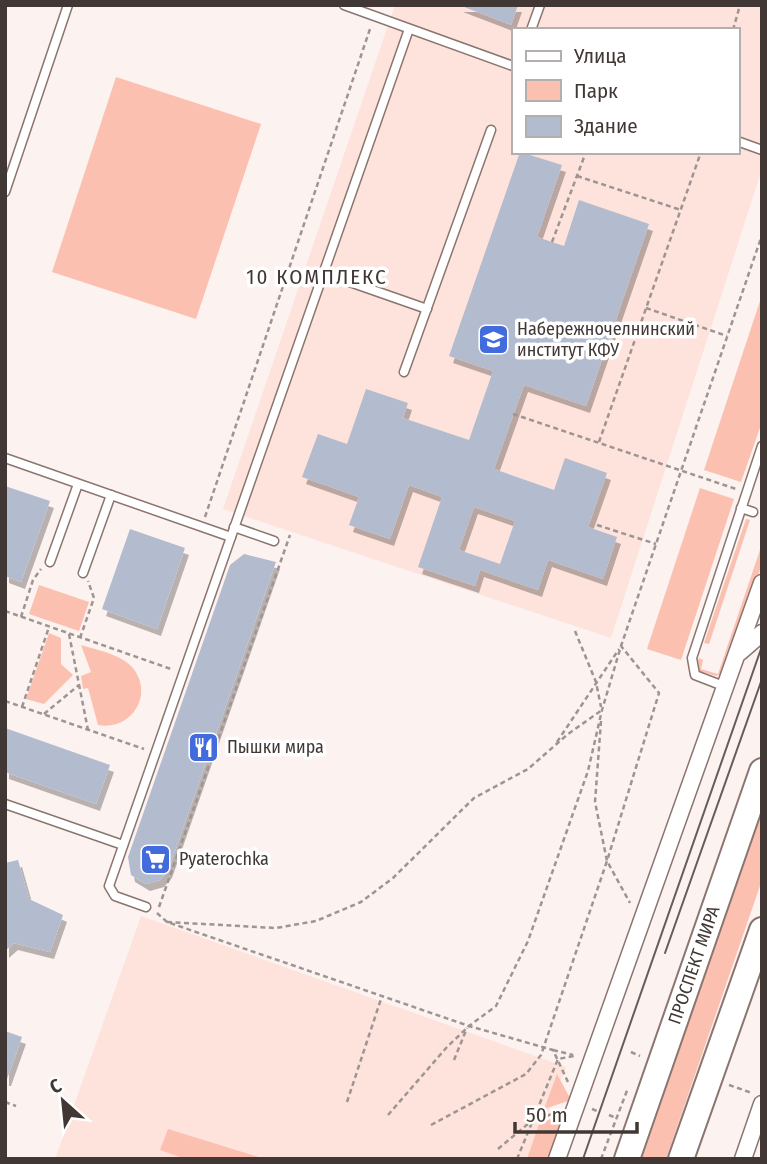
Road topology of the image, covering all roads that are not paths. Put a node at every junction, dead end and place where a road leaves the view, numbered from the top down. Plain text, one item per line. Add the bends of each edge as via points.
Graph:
1 (68, 5) edge
2 (344, 5) edge
3 (540, 5) edge
4 (532, 28) edge
5 (409, 29) junction
6 (512, 66) edge
7 (491, 130) dead end
8 (739, 142) edge
9 (762, 150) edge
10 (5, 192) edge
11 (324, 273) junction
12 (427, 309) junction
13 (404, 372) dead end
14 (762, 446) edge
15 (5, 458) edge
16 (78, 484) junction
17 (111, 495) junction
18 (741, 508) junction
19 (753, 512) dead end
20 (234, 527) junction
21 (231, 537) junction
22 (274, 541) dead end
23 (50, 562) road end
24 (83, 573) road end
25 (762, 583) edge
26 (762, 633) edge
27 (694, 649) junction
28 (705, 653) dead end
29 (738, 653) junction
30 (726, 687) junction
31 (762, 771) edge
32 (5, 804) edge
33 (123, 845) junction
34 (147, 907) road end
35 (762, 930) edge
36 (762, 1104) edge
37 (557, 1159) edge
38 (627, 1159) edge
39 (681, 1159) edge
40 (743, 1159) edge

1 - 10 lane
2 - 5 lane
3 - 4 lane
5 - 6 lane
5 - 11 lane
7 - 12 lane
8 - 9 lane
11 - 12 lane
11 - 20 lane
12 - 13 lane
14 - 18 lane
15 - 16 lane
16 - 17 lane
16 - 23 lane
17 - 21 lane
17 - 24 lane
18 - 19 lane
18 - 27 lane
20 - 21 lane
20 - 22 lane
21 - 33 lane
25 - 29 street
26 - 29 street
27 - 28 lane
27 - 30 lane via 695,675
29 - 30 street
30 - 37 street
31 - 38 main road, ПРОСПЕКТ МИРА
32 - 33 lane
33 - 34 lane via 109,890
35 - 39 main road
36 - 40 street

